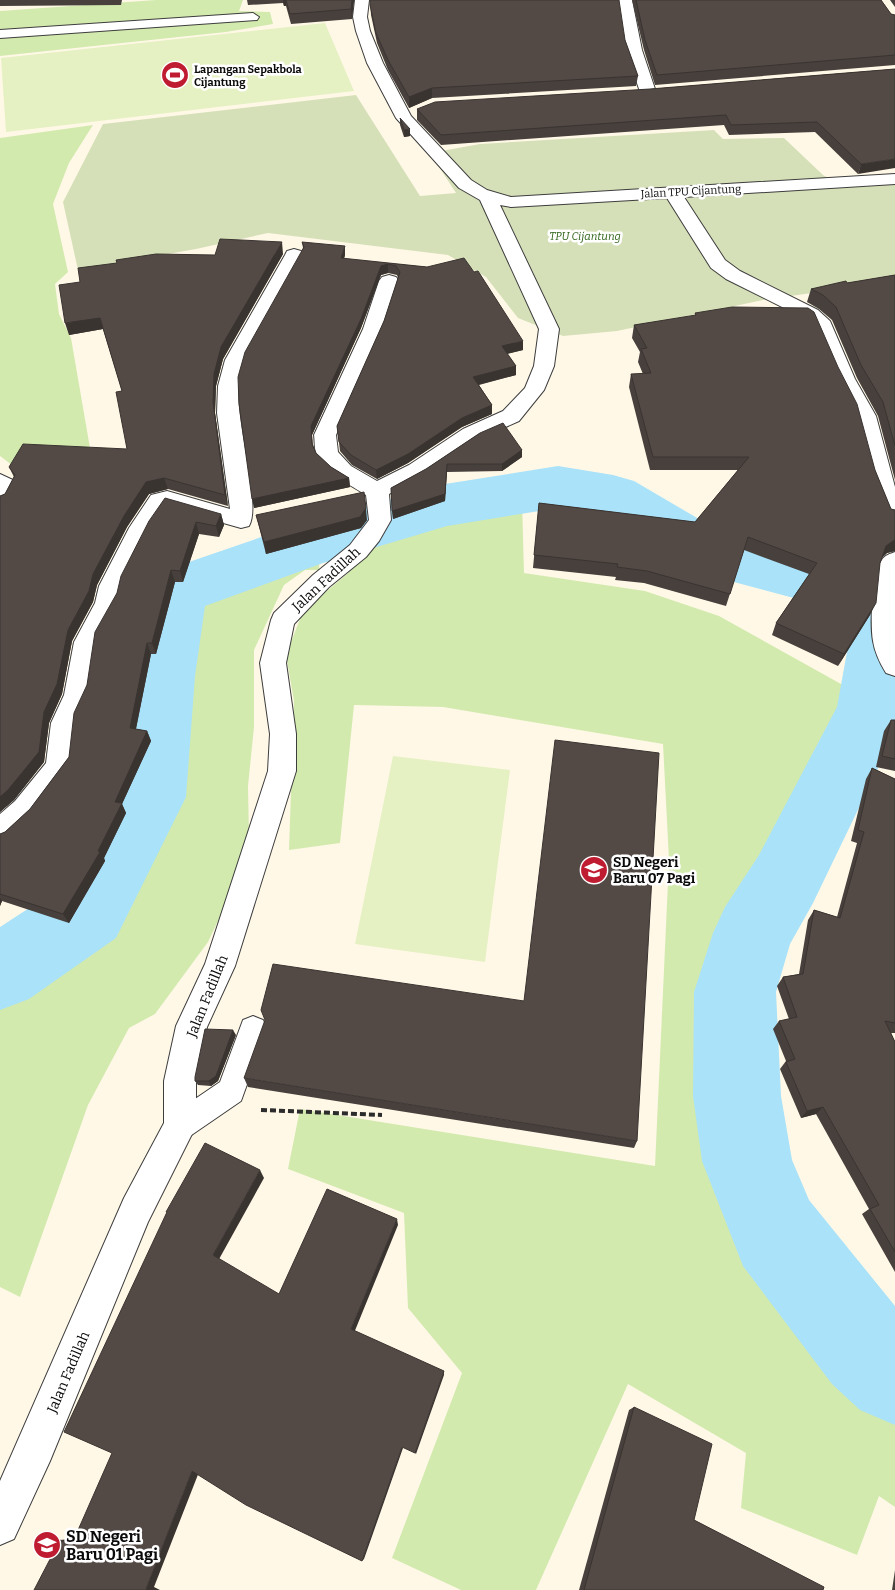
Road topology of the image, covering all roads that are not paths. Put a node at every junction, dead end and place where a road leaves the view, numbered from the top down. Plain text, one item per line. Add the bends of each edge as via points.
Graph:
1 (362, 0) edge
2 (625, 0) edge
3 (253, 17) dead end
4 (0, 34) edge
5 (666, 91) edge
6 (648, 92) junction
7 (629, 94) edge
8 (895, 179) edge
9 (672, 191) junction
10 (488, 198) junction
11 (294, 256) dead end
12 (389, 281) dead end
13 (0, 482) edge
14 (377, 491) junction
15 (349, 497) edge
16 (0, 499) edge
17 (895, 515) edge
18 (895, 561) edge
19 (895, 666) edge
20 (0, 831) edge
21 (253, 1029) dead end
22 (180, 1126) junction
23 (0, 1525) edge

1 - 10 street via 360,17 375,63 465,184
2 - 6 street via 634,50
3 - 4 lane
5 - 6 street
6 - 7 street
8 - 9 street, Jalan TPU Cijantung
9 - 10 street, Jalan TPU Cijantung via 511,202
9 - 17 street via 718,264 820,321 865,416 882,482
10 - 14 street via 549,329 544,366 534,390 511,416 471,434 417,470
11 - 20 street via 235,360 228,386 228,413 241,501 250,518 167,499 159,501 141,528 86,642 77,695 64,723 59,766 24,809
12 - 14 street via 374,329 326,434 327,454 332,460 343,471
13 - 16 street via 7,486
14 - 15 street
14 - 22 street, Jalan Fadillah via 375,528 358,551 321,581 283,620 273,663 284,734 282,771 220,966 192,1026 180,1081
18 - 19 street via 890,566 884,601 885,640
21 - 22 lane via 231,1091
22 - 23 street, Jalan Fadillah via 136,1210

